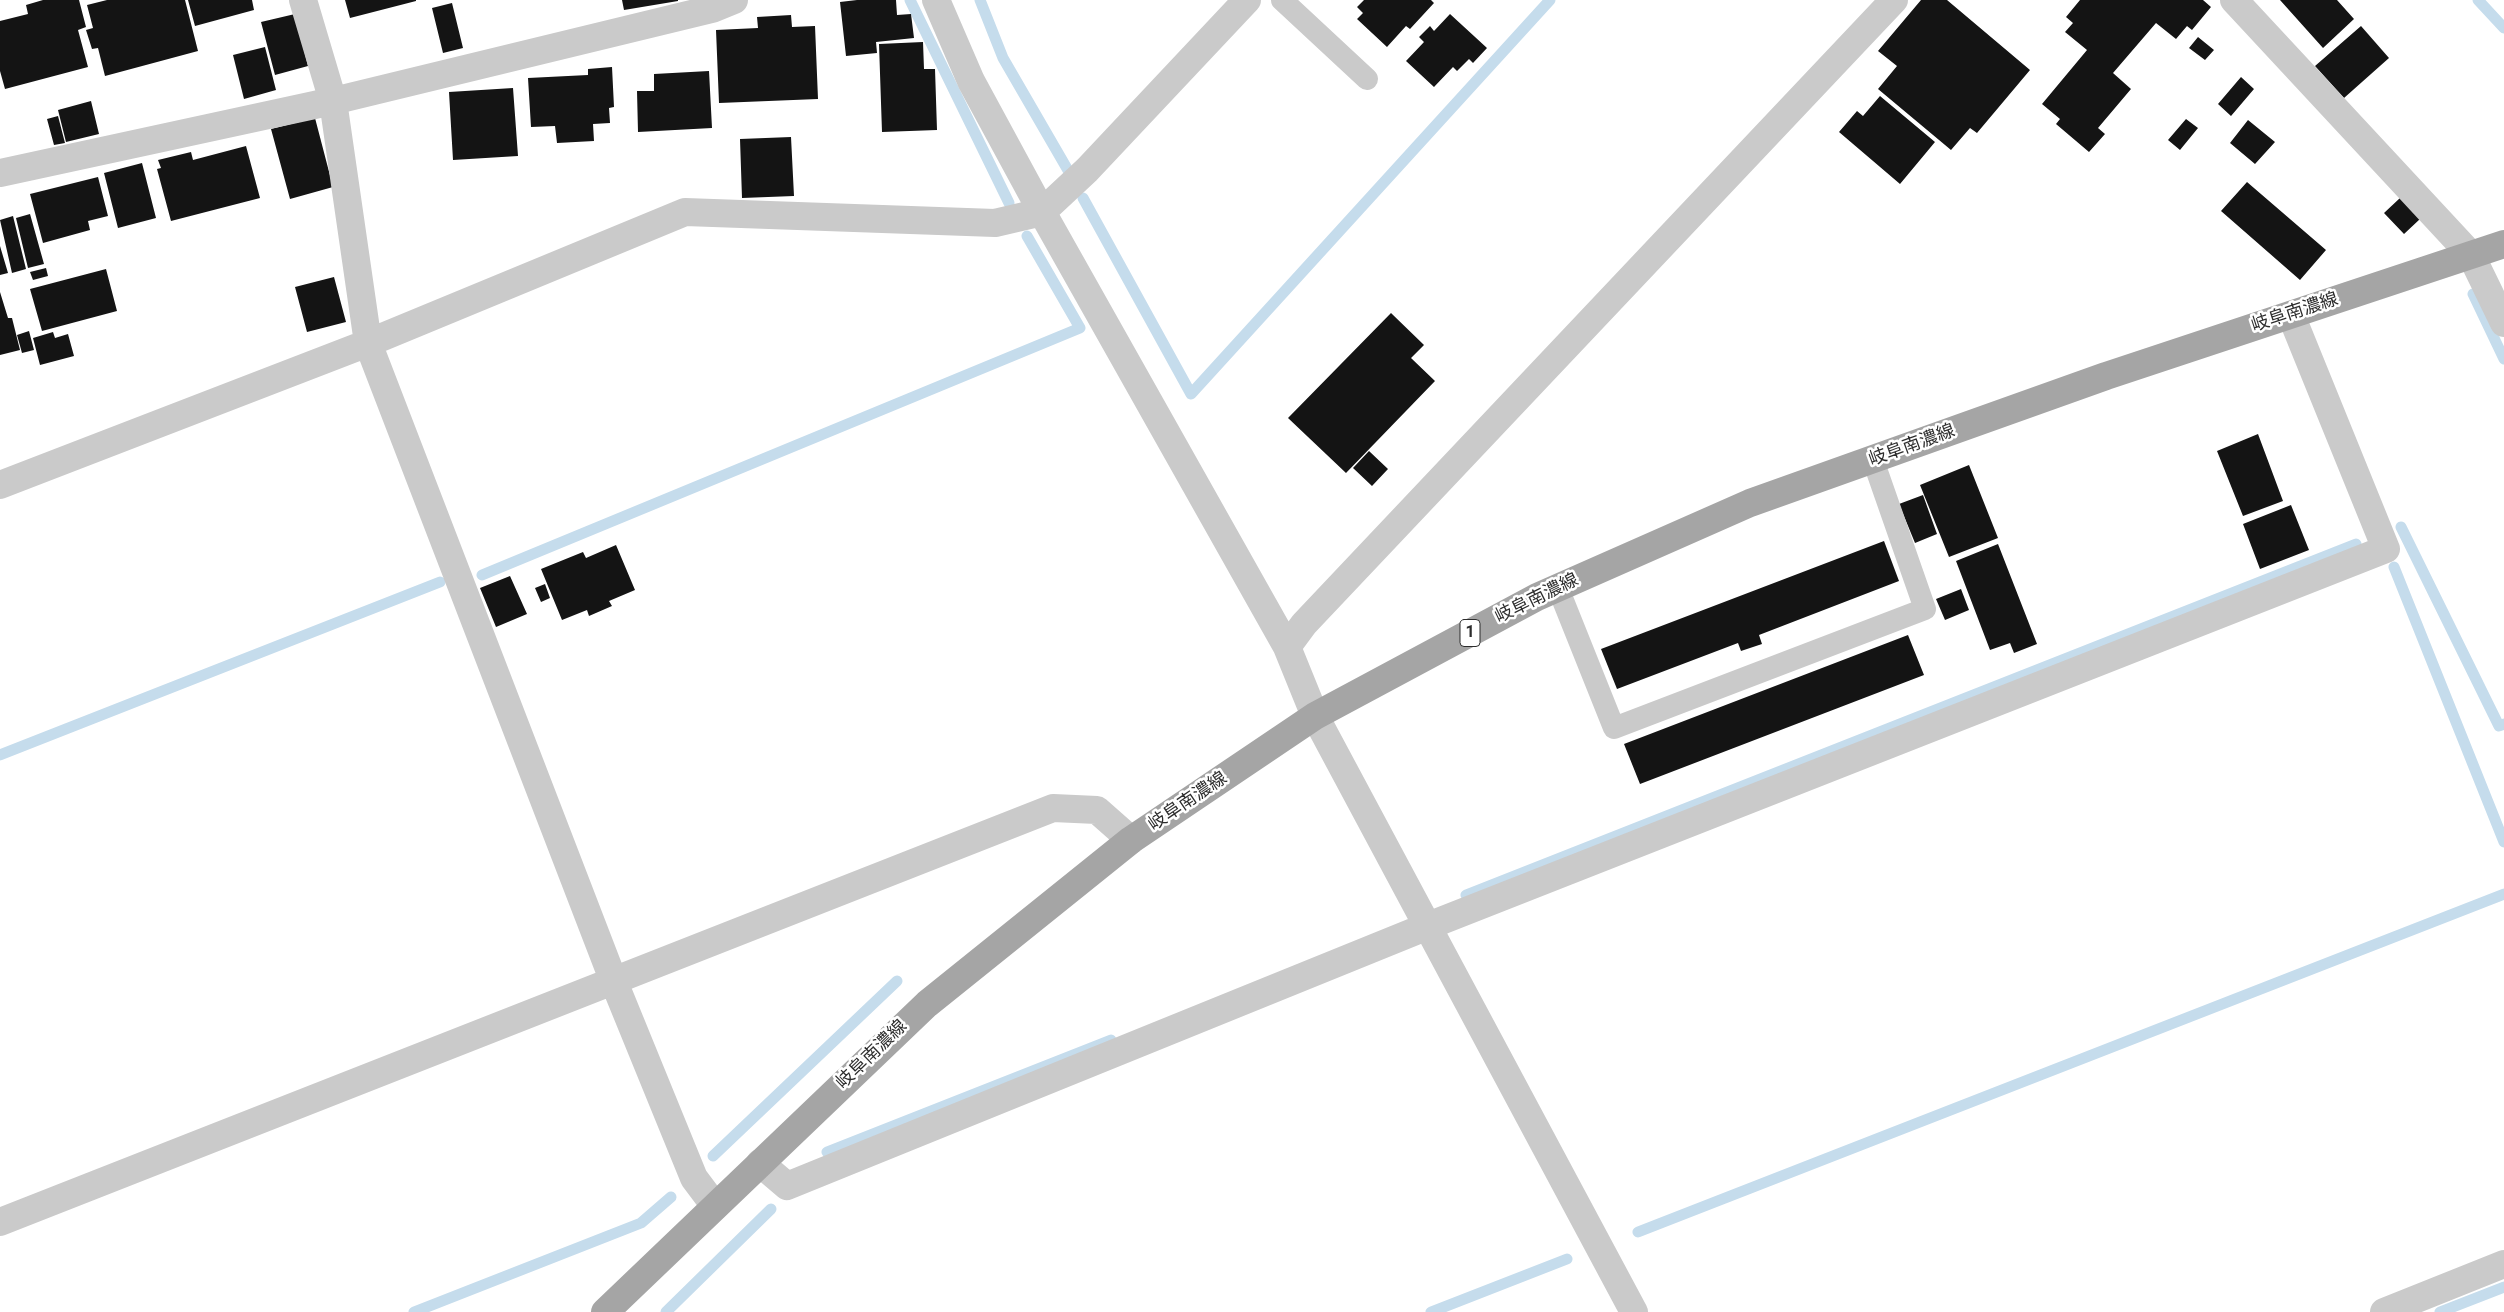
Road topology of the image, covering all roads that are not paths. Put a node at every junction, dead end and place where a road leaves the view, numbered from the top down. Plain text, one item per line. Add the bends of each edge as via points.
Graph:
1 (303, 0) edge
2 (734, 0) edge
3 (936, 0) edge
4 (1247, 0) edge
5 (1282, 0) edge
6 (1894, 0) edge
7 (2234, 0) edge
8 (1368, 79) dead end
9 (333, 102) junction
10 (0, 173) edge
11 (1042, 212) junction
12 (2504, 244) edge
13 (2471, 255) junction
14 (2291, 314) junction
15 (2504, 323) edge
16 (368, 343) junction
17 (1873, 460) junction
18 (0, 484) edge
19 (1558, 588) junction
20 (1287, 647) junction
21 (1315, 716) junction
22 (1131, 840) junction
23 (1428, 926) junction
24 (614, 982) junction
25 (760, 1163) junction
26 (714, 1206) junction
27 (0, 1222) edge
28 (2504, 1264) edge
29 (605, 1312) edge
30 (1634, 1312) edge
31 (2384, 1312) edge

1 - 9 street
2 - 9 street via 712,9
3 - 11 street via 972,81
4 - 11 street via 1087,170
5 - 8 lane
6 - 20 street via 1304,624
7 - 13 street
9 - 10 street
9 - 16 street
11 - 16 street via 995,223 685,212
11 - 20 street
12 - 13 main road, 岐阜南濃線 / 1
13 - 14 main road, 岐阜南濃線 / 1
13 - 15 street
14 - 17 main road, 岐阜南濃線 / 1
14 - 23 street via 2386,549
16 - 18 street
16 - 24 street
17 - 19 main road, 岐阜南濃線 / 1 via 1750,503
17 - 19 lane via 1925,609 1614,728
19 - 21 main road, 岐阜南濃線 / 1
20 - 21 street
21 - 22 main road, 岐阜南濃線 / 1
21 - 23 street
22 - 24 street via 1097,810 1053,808
22 - 25 main road, 岐阜南濃線 / 1 via 927,1004
23 - 25 street via 787,1186
23 - 30 street
24 - 26 street via 694,1178
24 - 27 street
25 - 26 main road, 岐阜南濃線 / 1
26 - 29 main road, 岐阜南濃線 / 1
28 - 31 street

